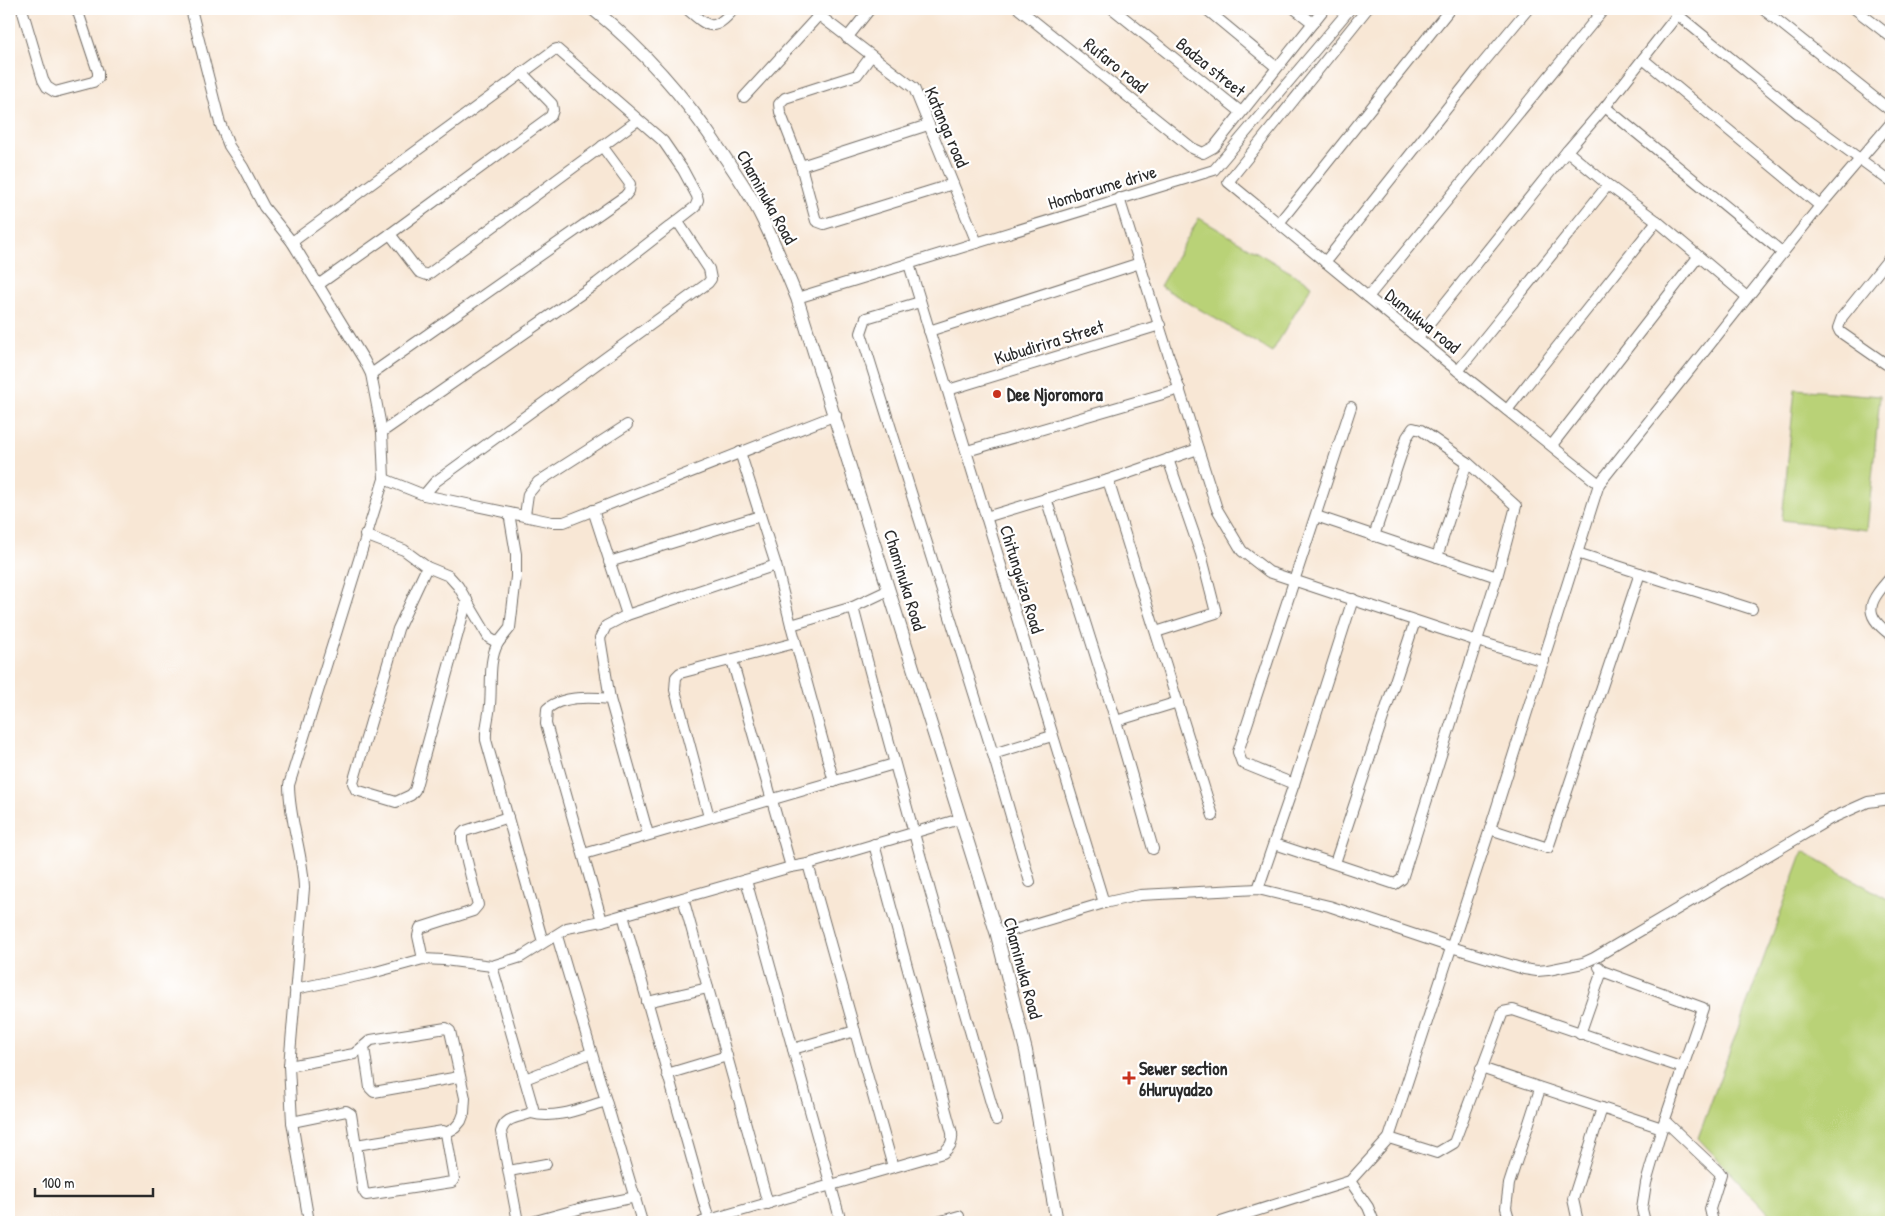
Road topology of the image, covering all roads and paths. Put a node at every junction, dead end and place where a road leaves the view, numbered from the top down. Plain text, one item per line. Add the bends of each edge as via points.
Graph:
1 (22, 9) edge
2 (77, 9) edge
3 (191, 9) edge
4 (593, 9) edge
5 (687, 9) edge
6 (734, 9) edge
7 (870, 9) edge
8 (1019, 9) edge
9 (1113, 9) edge
10 (1206, 9) edge
11 (1295, 9) edge
12 (1324, 9) edge
13 (1350, 9) edge
14 (1367, 9) edge
15 (1450, 9) edge
16 (1528, 9) edge
17 (1604, 9) edge
18 (1763, 9) edge
19 (1855, 9) edge
20 (815, 12) edge
21 (1680, 12) edge
22 (1313, 23) junction
23 (1891, 37) edge
24 (847, 38) junction
25 (871, 56) junction
26 (1643, 60) junction
27 (1276, 67) junction
28 (522, 73) junction
29 (744, 97) dead end
30 (1605, 107) junction
31 (1891, 111) edge
32 (1241, 112) junction
33 (638, 120) junction
34 (1891, 123) edge
35 (928, 125) junction
36 (602, 146) junction
37 (1567, 150) junction
38 (1862, 159) junction
39 (801, 166) junction
40 (1891, 182) edge
41 (953, 184) junction
42 (1608, 185) junction
43 (1119, 198) junction
44 (1820, 206) junction
45 (1656, 221) junction
46 (678, 222) junction
47 (1279, 223) junction
48 (390, 234) junction
49 (292, 242) junction
50 (978, 243) junction
51 (1783, 253) junction
52 (1891, 256) edge
53 (1698, 257) junction
54 (1325, 262) junction
55 (1140, 263) junction
56 (909, 264) junction
57 (318, 285) junction
58 (1368, 297) junction
59 (798, 298) junction
60 (1747, 298) junction
61 (920, 302) junction
62 (1160, 325) junction
63 (929, 331) junction
64 (1418, 337) junction
65 (1891, 366) edge
66 (1458, 371) junction
67 (371, 374) junction
68 (948, 390) junction
69 (1180, 390) junction
70 (1351, 407) dead end
71 (1507, 410) junction
72 (836, 416) junction
73 (627, 425) dead end
74 (382, 432) junction
75 (1552, 445) junction
76 (1198, 449) junction
77 (967, 451) junction
78 (740, 452) junction
79 (1168, 459) junction
80 (1467, 462) junction
81 (384, 479) junction
82 (1108, 480) junction
83 (1599, 484) junction
84 (424, 495) junction
85 (1046, 498) junction
86 (593, 510) junction
87 (508, 513) junction
88 (525, 516) junction
89 (760, 516) junction
90 (1316, 516) junction
91 (986, 517) junction
92 (365, 536) junction
93 (1374, 536) junction
94 (1577, 553) junction
95 (1437, 557) junction
96 (610, 562) junction
97 (776, 565) junction
98 (427, 567) junction
99 (1640, 573) junction
100 (1891, 576) edge
101 (1498, 577) junction
102 (1294, 580) junction
103 (889, 590) junction
104 (1353, 599) junction
105 (467, 600) junction
106 (853, 607) junction
107 (1752, 609) dead end
108 (627, 616) junction
109 (1414, 620) junction
110 (791, 625) junction
111 (1156, 632) junction
112 (1891, 635) edge
113 (1477, 641) junction
114 (498, 643) junction
115 (795, 643) junction
116 (732, 660) junction
117 (1544, 661) junction
118 (610, 699) junction
119 (1178, 702) junction
120 (1116, 721) junction
121 (1052, 736) junction
122 (993, 754) junction
123 (894, 764) junction
124 (834, 782) junction
125 (1294, 784) junction
126 (1891, 799) edge
127 (772, 800) junction
128 (1213, 816) dead end
129 (508, 817) junction
130 (709, 817) junction
131 (960, 819) junction
132 (1490, 829) junction
133 (915, 832) junction
134 (648, 834) junction
135 (874, 844) junction
136 (1275, 844) junction
137 (1152, 849) dead end
138 (584, 854) junction
139 (1335, 863) junction
140 (808, 864) junction
141 (791, 867) junction
142 (746, 880) junction
143 (1030, 882) dead end
144 (1258, 889) junction
145 (683, 898) junction
146 (1104, 903) junction
147 (623, 915) junction
148 (602, 921) junction
149 (997, 935) junction
150 (557, 936) junction
151 (543, 942) junction
152 (1450, 948) junction
153 (1594, 958) junction
154 (423, 959) junction
155 (492, 966) junction
156 (1602, 971) junction
157 (708, 988) junction
158 (295, 989) junction
159 (647, 1002) junction
160 (855, 1031) junction
161 (1580, 1034) junction
162 (364, 1047) junction
163 (793, 1049) junction
164 (591, 1053) junction
165 (727, 1056) junction
166 (289, 1066) junction
167 (1481, 1068) junction
168 (1682, 1068) junction
169 (667, 1074) junction
170 (459, 1077) junction
171 (525, 1079) junction
172 (1540, 1088) junction
173 (606, 1101) junction
174 (1602, 1108) junction
175 (531, 1114) junction
176 (996, 1120) dead end
177 (292, 1122) junction
178 (1663, 1124) junction
179 (446, 1133) junction
180 (1389, 1138) junction
181 (356, 1144) junction
182 (546, 1164) dead end
183 (893, 1167) junction
184 (508, 1172) junction
185 (1350, 1181) junction
186 (831, 1186) junction
187 (636, 1197) junction
188 (768, 1204) junction
189 (959, 1216) dead end
190 (567, 1218) edge
191 (706, 1221) edge
192 (309, 1222) edge
193 (518, 1222) edge
194 (532, 1222) edge
195 (642, 1222) edge
196 (841, 1222) edge
197 (938, 1222) edge
198 (1057, 1222) edge
199 (1221, 1222) edge
200 (1374, 1222) edge
201 (1510, 1222) edge
202 (1578, 1222) edge
203 (1644, 1222) edge
204 (1713, 1222) edge

1 - 2 street via 45,84 55,92 98,78
3 - 49 street via 220,123 229,146 264,207
4 - 59 main road, Chaminuka Road via 654,64 710,134 761,216
5 - 6 street via 701,21 712,25 722,22
7 - 24 street
8 - 32 street, Rufaro road via 1203,154 1214,147
9 - 32 street, Badza street
10 - 27 street
11 - 22 street
12 - 22 street
13 - 43 street, Hombarume drive via 1214,170
14 - 47 street, Dumukwa road via 1228,182
15 - 47 street
16 - 54 street
17 - 58 street
18 - 31 street
19 - 23 street
20 - 24 street, Katanga road
20 - 29 street
21 - 26 street
21 - 38 street via 1800,115
22 - 27 street
24 - 25 street, Katanga road
25 - 35 street, Katanga road via 914,88
25 - 39 street via 857,75 785,98 779,104
26 - 30 street
26 - 44 street
27 - 32 street
28 - 33 street via 554,50 560,51
28 - 48 street via 552,104 551,116
28 - 49 street
30 - 37 street
30 - 51 street
33 - 36 street
33 - 46 street via 672,152 697,196 695,207
34 - 38 street
35 - 39 street
35 - 41 street, Katanga road
36 - 48 street via 427,275 419,272
36 - 67 street via 630,184 625,196
37 - 42 street
37 - 64 street
38 - 40 street
38 - 44 street
39 - 41 street via 815,218 820,224
41 - 50 street, Katanga road
42 - 45 street
42 - 66 street
43 - 50 street, Hombarume drive
43 - 55 street
44 - 51 street
45 - 53 street
45 - 71 street
46 - 74 street via 597,283
46 - 84 street via 709,268 708,283 435,482
47 - 54 street, Dumukwa road
48 - 57 street
49 - 57 street
50 - 56 street, Hombarume drive
51 - 60 street
52 - 65 street via 1842,317 1838,328
53 - 60 street
53 - 75 street
54 - 58 street, Dumukwa road
55 - 62 street
55 - 63 street
56 - 59 street, Hombarume drive
56 - 61 street, Chitungwiza Road
57 - 67 street
58 - 64 street, Dumukwa road
59 - 72 main road, Chaminuka Road
60 - 83 street
61 - 63 street, Chitungwiza Road
61 - 122 street via 866,318 861,333
62 - 68 street, Kubudirira Street
62 - 69 street
63 - 68 street, Chitungwiza Road
64 - 66 street, Dumukwa road
66 - 71 street, Dumukwa road
67 - 74 street
68 - 77 street, Chitungwiza Road
69 - 76 street
69 - 77 street
70 - 90 street
71 - 75 street, Dumukwa road
72 - 78 street
72 - 103 main road, Chaminuka Road
73 - 88 street via 538,482 528,494
74 - 81 street
75 - 83 street, Dumukwa road
76 - 79 street
76 - 102 street via 1217,509 1242,551 1270,572
77 - 91 street, Chitungwiza Road
78 - 86 street
78 - 89 street
79 - 82 street
79 - 111 street via 1216,613
80 - 93 street via 1421,430 1413,428
80 - 95 street
80 - 101 street via 1516,506
81 - 84 street
81 - 92 street
82 - 85 street
82 - 111 street
83 - 94 street
84 - 87 street
85 - 91 street
85 - 120 street
86 - 88 street via 564,522
86 - 96 street
87 - 88 street
87 - 114 street via 516,554 516,577 510,628
89 - 96 street
89 - 97 street
90 - 93 street
90 - 102 street
91 - 121 street, Chitungwiza Road
92 - 98 street via 404,550
92 - 158 street via 290,785 293,828 304,881
93 - 95 street
94 - 99 street
94 - 117 street
95 - 101 street
96 - 108 street
97 - 108 street
97 - 110 street
98 - 105 street via 449,576
98 - 105 street via 398,629 353,783 356,790 396,802 414,790
99 - 107 street
99 - 132 street via 1548,848
100 - 112 street via 1872,604 1871,611 1877,624
101 - 113 street
102 - 104 street
102 - 125 street via 1238,752 1242,764
103 - 106 street
103 - 131 main road, Chaminuka Road
104 - 109 street
104 - 125 street
105 - 114 street via 489,638
106 - 110 street
106 - 123 street
108 - 118 street via 606,626 600,638
109 - 113 street
109 - 139 street
110 - 115 street
111 - 119 street
113 - 117 street
113 - 139 street via 1402,879 1395,884
114 - 129 street via 492,656 486,730
115 - 116 street
115 - 124 street
116 - 127 street
116 - 130 street via 680,673 675,683
117 - 132 street
118 - 134 street
118 - 138 street via 585,697 552,704 545,716
119 - 120 street
119 - 128 street
120 - 137 street
121 - 122 street
121 - 146 street, Chitungwiza Road
122 - 143 street
123 - 124 street
123 - 133 street
124 - 127 street
125 - 136 street
126 - 153 street via 1868,802 1830,819
127 - 130 street
127 - 141 street
129 - 151 street
129 - 154 street via 462,834 477,908 420,928 418,936
130 - 134 street
131 - 133 street
131 - 149 main road, Chaminuka Road
132 - 152 street
133 - 135 street
133 - 176 street
134 - 138 street
135 - 140 street
135 - 183 street via 952,1133 949,1148 943,1153
136 - 139 street
136 - 144 street
138 - 148 street
140 - 141 street
140 - 160 street
141 - 142 street
142 - 145 street
142 - 163 street
144 - 146 street via 1140,895
144 - 152 street via 1329,906
145 - 147 street
145 - 157 street
146 - 149 street
147 - 148 street
147 - 159 street
148 - 150 street via 567,928
149 - 198 main road, Chaminuka Road via 1024,1043
150 - 151 street
150 - 164 street
151 - 155 street via 522,958
152 - 153 street via 1537,971
152 - 180 street
153 - 156 street
154 - 155 street
154 - 158 street
155 - 171 street
156 - 161 street
156 - 168 street via 1703,1008
157 - 159 street
157 - 165 street
158 - 166 street
159 - 169 street
160 - 163 street
160 - 183 street
161 - 167 street via 1513,1010 1503,1012
161 - 168 street
162 - 166 street via 354,1054
162 - 170 street via 370,1088 374,1092
162 - 170 street via 371,1040 446,1028 450,1031
163 - 186 street
164 - 171 street
164 - 173 street
165 - 169 street
165 - 188 street
166 - 177 street
167 - 172 street
167 - 180 street via 1454,1143 1437,1153
168 - 178 street
169 - 191 street
170 - 179 street via 465,1098 464,1113 461,1122
171 - 175 street via 533,1108
172 - 174 street
172 - 201 street via 1509,1184 1506,1208
173 - 175 street via 559,1114
173 - 187 street
174 - 178 street
174 - 202 street via 1573,1199
175 - 184 street via 503,1125 501,1132
177 - 181 street via 348,1112
177 - 192 street
178 - 203 street via 1646,1183 1642,1209
178 - 204 street via 1721,1174 1710,1210
179 - 181 street via 441,1130
179 - 181 street via 455,1176 452,1182 368,1196 363,1190
180 - 185 street
182 - 184 street
183 - 186 street
184 - 193 street
185 - 199 street
185 - 200 street
186 - 188 street
186 - 196 street
187 - 190 street via 586,1207
187 - 195 street
188 - 191 street
189 - 197 street
190 - 194 street

